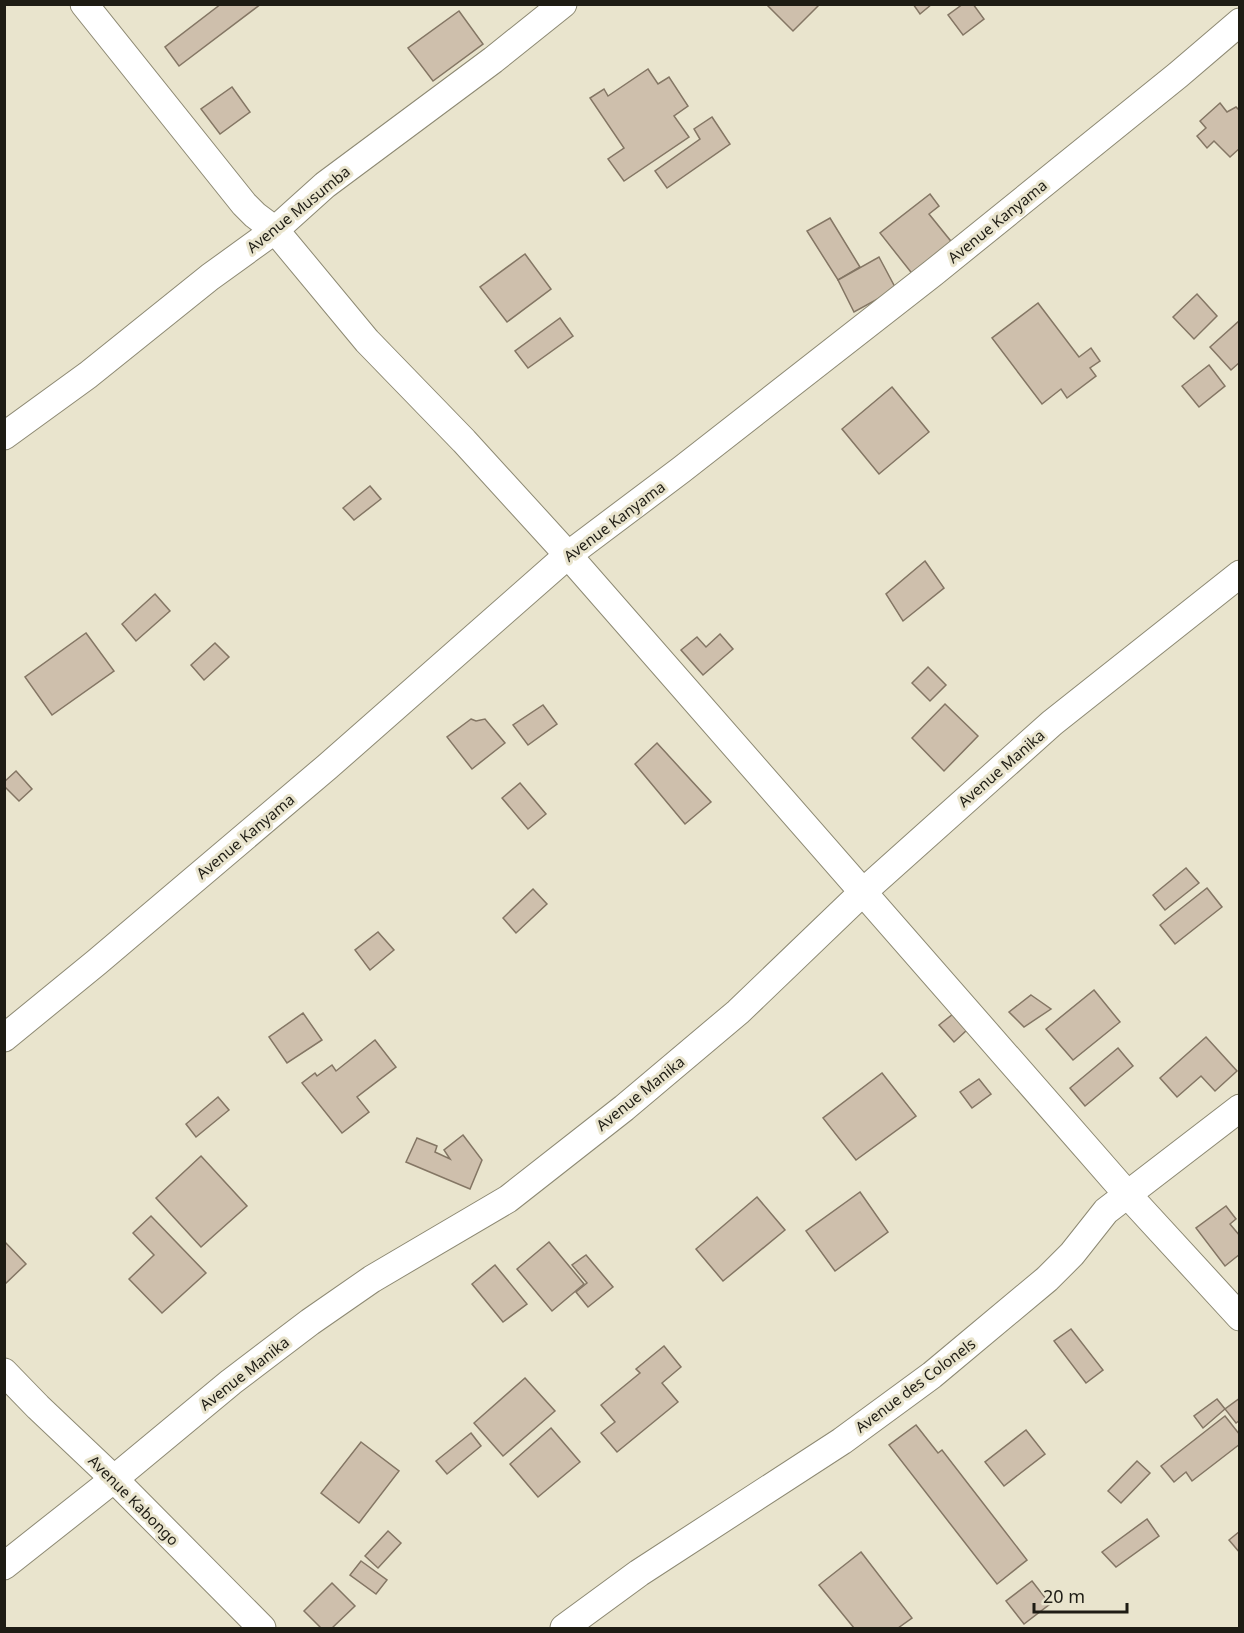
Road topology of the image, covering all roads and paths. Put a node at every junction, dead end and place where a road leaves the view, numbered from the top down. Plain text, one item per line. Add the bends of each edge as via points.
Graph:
1 (84, 4) edge
2 (563, 4) edge
3 (1239, 22) edge
4 (275, 230) junction
5 (4, 436) edge
6 (568, 555) junction
7 (1239, 574) edge
8 (863, 892) junction
9 (4, 1038) edge
10 (1239, 1108) edge
11 (1127, 1194) junction
12 (1239, 1317) edge
13 (4, 1372) edge
14 (114, 1479) junction
15 (4, 1566) edge
16 (262, 1629) edge
17 (564, 1629) edge

1 - 4 street via 244,204
2 - 4 street, Avenue Musumba via 325,185
3 - 6 street, Avenue Kanyama via 933,273
4 - 5 street, Avenue Musumba
4 - 6 street via 368,341
6 - 8 street
6 - 9 street, Avenue Kanyama via 327,767
7 - 8 street, Avenue Manika via 1052,723
8 - 11 street
8 - 14 street, Avenue Manika via 738,1012 624,1108 507,1199 372,1279 310,1322
10 - 11 street, Avenue des Colonels
11 - 12 street
11 - 17 street, Avenue des Colonels via 1106,1211 1047,1280 932,1376 842,1441 639,1573
13 - 14 street, Avenue Kabongo
14 - 15 street, Avenue Manika
14 - 16 street, Avenue Kabongo

